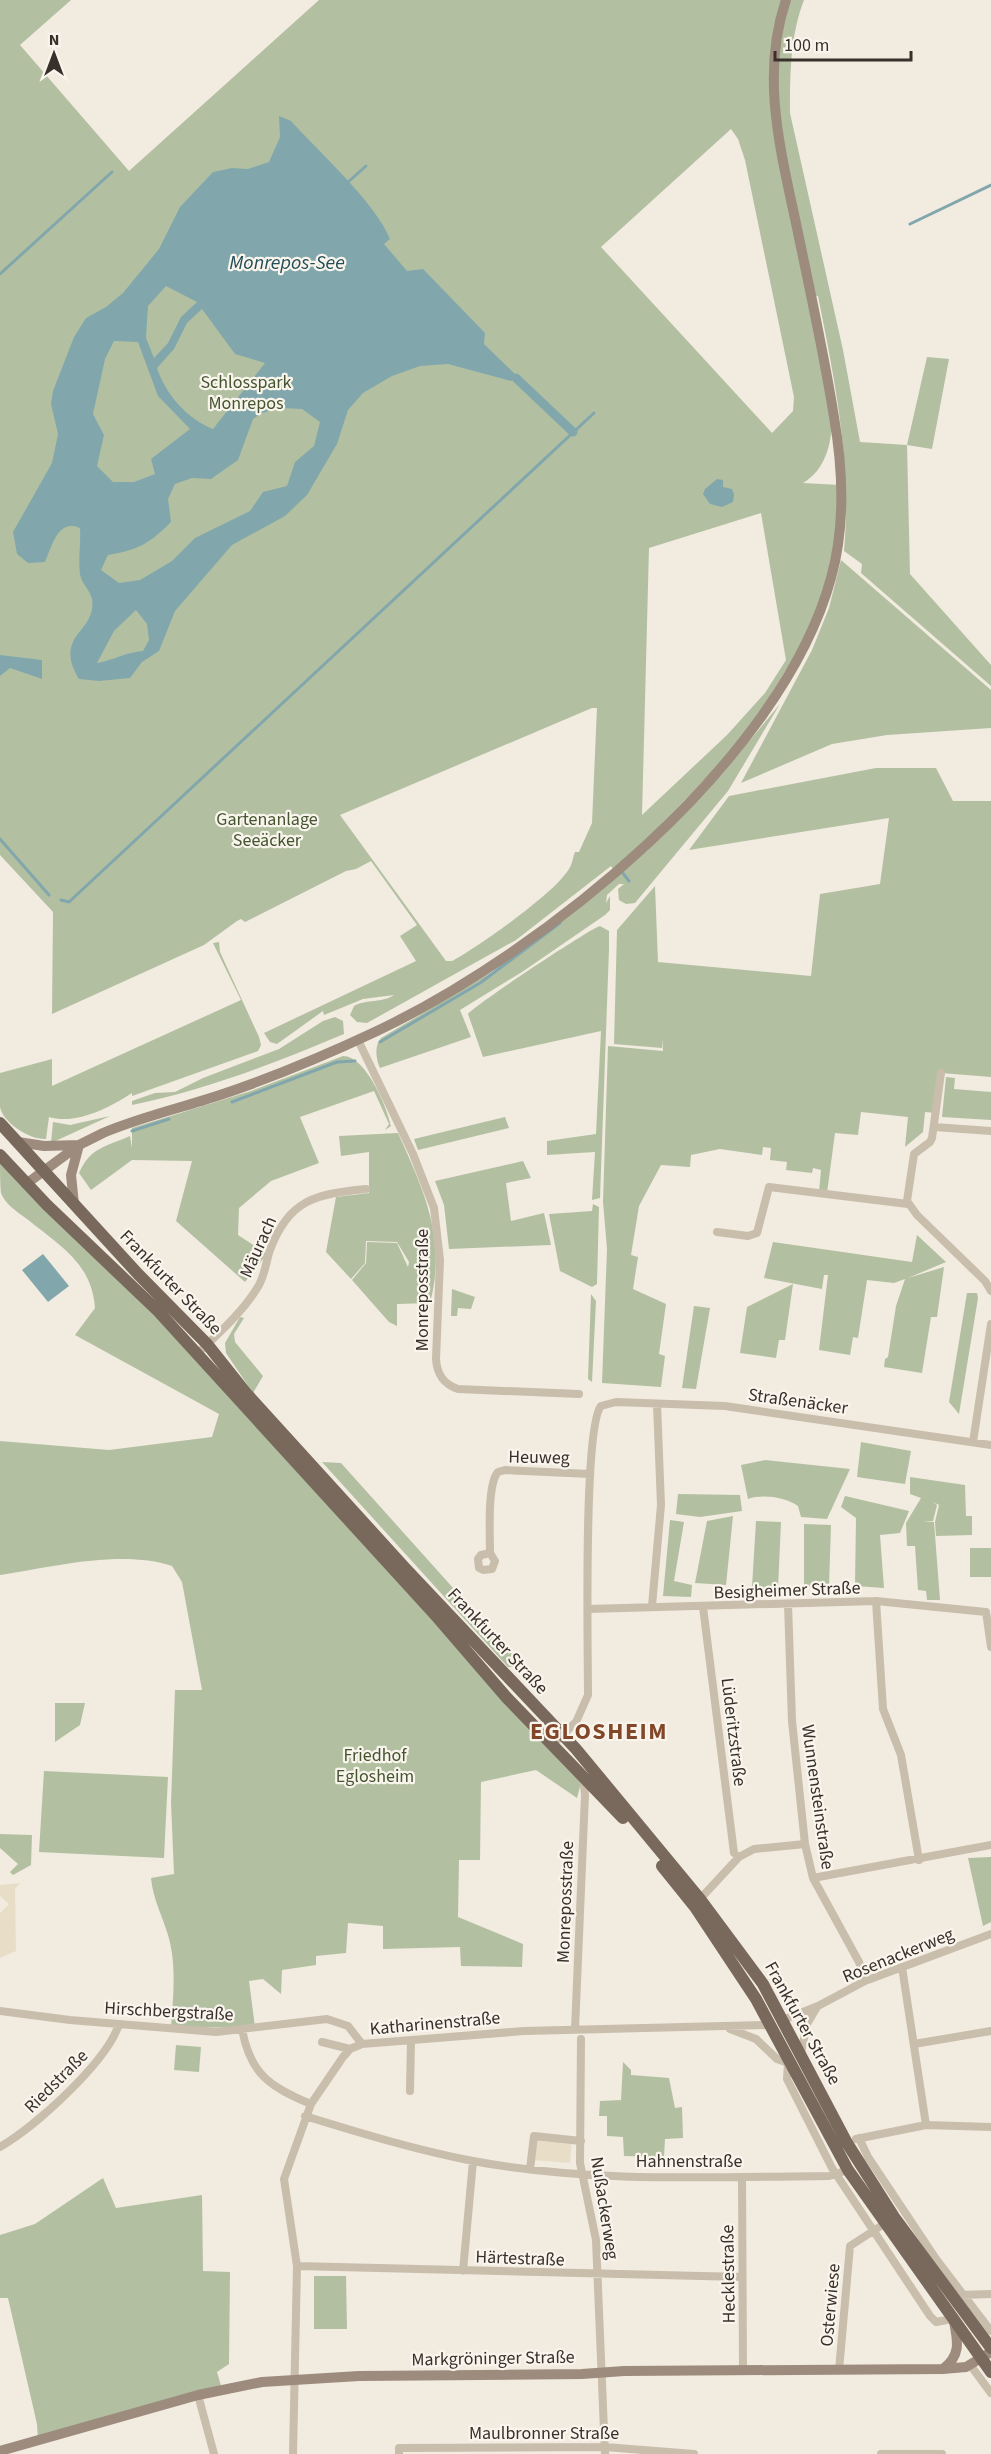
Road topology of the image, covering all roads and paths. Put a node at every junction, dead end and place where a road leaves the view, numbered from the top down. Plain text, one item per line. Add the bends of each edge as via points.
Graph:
1 (786, 0) edge
2 (358, 1040) junction
3 (941, 1073) dead end
4 (0, 1123) edge
5 (934, 1127) junction
6 (991, 1131) edge
7 (18, 1142) junction
8 (79, 1145) junction
9 (0, 1155) edge
10 (42, 1172) junction
11 (26, 1184) junction
12 (366, 1189) dead end
13 (74, 1204) junction
14 (908, 1204) junction
15 (717, 1232) dead end
16 (991, 1288) edge
17 (991, 1324) edge
18 (202, 1349) junction
19 (579, 1394) dead end
20 (657, 1404) junction
21 (973, 1442) junction
22 (991, 1445) edge
23 (590, 1474) junction
24 (490, 1553) dead end
25 (876, 1601) junction
26 (788, 1604) junction
27 (652, 1606) junction
28 (703, 1608) junction
29 (588, 1609) junction
30 (991, 1647) edge
31 (563, 1735) junction
32 (553, 1744) junction
33 (583, 1775) junction
34 (805, 1844) junction
35 (991, 1845) edge
36 (739, 1857) junction
37 (919, 1860) junction
38 (813, 1878) junction
39 (700, 1899) junction
40 (991, 1934) edge
41 (902, 1967) junction
42 (865, 1981) junction
43 (818, 2007) junction
44 (0, 2011) edge
45 (783, 2020) junction
46 (119, 2024) junction
47 (769, 2025) junction
48 (726, 2028) junction
49 (242, 2029) junction
50 (575, 2029) junction
51 (991, 2031) edge
52 (581, 2039) dead end
53 (411, 2040) junction
54 (321, 2042) dead end
55 (362, 2044) junction
56 (914, 2044) junction
57 (350, 2049) junction
58 (801, 2053) junction
59 (788, 2063) junction
60 (410, 2091) dead end
61 (311, 2104) junction
62 (305, 2116) junction
63 (927, 2125) junction
64 (991, 2127) edge
65 (853, 2140) junction
66 (581, 2141) junction
67 (0, 2148) edge
68 (472, 2161) junction
69 (530, 2169) junction
70 (583, 2173) junction
71 (842, 2173) junction
72 (742, 2177) junction
73 (878, 2228) junction
74 (297, 2266) junction
75 (463, 2271) junction
76 (599, 2275) junction
77 (742, 2277) junction
78 (926, 2283) junction
79 (947, 2291) junction
80 (991, 2294) edge
81 (962, 2295) junction
82 (953, 2321) junction
83 (991, 2331) edge
84 (984, 2356) edge
85 (943, 2369) junction
86 (743, 2370) junction
87 (839, 2370) junction
88 (991, 2372) edge
89 (602, 2373) junction
90 (295, 2378) junction
91 (991, 2393) edge
92 (198, 2396) junction
93 (605, 2450) edge
94 (0, 2451) edge
95 (214, 2454) edge
96 (293, 2454) edge
97 (399, 2454) edge
98 (694, 2454) edge
99 (881, 2454) edge
100 (942, 2454) edge

1 - 2 main road via 773,66 775,118 838,440 838,536 834,568 817,619 797,661 743,740 691,799 615,872 515,951 417,1011
2 - 8 main road via 262,1080 148,1116
2 - 19 street, Monreposstraße via 417,1162 434,1209 440,1240 436,1359 440,1375 450,1387 458,1389
3 - 5 street
4 - 7 main road, Frankfurter Straße
5 - 6 street
5 - 14 street via 930,1142 914,1154
7 - 8 main road
7 - 10 main road, Frankfurter Straße
8 - 10 main road
8 - 13 main road via 70,1175
9 - 11 main road, Frankfurter Straße
10 - 11 main road
10 - 13 main road, Frankfurter Straße
11 - 18 main road, Frankfurter Straße
12 - 18 street, Mäurach via 319,1196 294,1209 277,1234 258,1286
13 - 18 main road, Frankfurter Straße
14 - 15 street via 769,1187 757,1233 748,1236
14 - 16 street
17 - 21 street
18 - 31 main road, Frankfurter Straße
18 - 32 main road, Frankfurter Straße via 507,1698
20 - 21 street, Straßenäcker via 725,1406
20 - 23 street, Straßenäcker via 616,1402 601,1406 594,1418
20 - 27 street via 661,1505
21 - 22 street, Straßenäcker
23 - 24 street, Heuweg via 498,1472 492,1492
23 - 29 street
25 - 26 street, Besigheimer Straße
25 - 30 street, Besigheimer Straße via 986,1612
25 - 37 street via 883,1709 901,1755
26 - 28 street, Besigheimer Straße
26 - 34 street, Wunnensteinstraße via 792,1721
27 - 28 street, Besigheimer Straße
27 - 29 street, Besigheimer Straße
28 - 36 street, Lüderitzstraße via 734,1853
29 - 31 street via 588,1695 576,1722
31 - 32 street
31 - 39 main road, Frankfurter Straße
32 - 33 main road, Frankfurter Straße
33 - 47 main road, Frankfurter Straße via 621,1815 695,1907
33 - 50 street, Monreposstraße
34 - 36 street via 754,1849
34 - 38 street, Wunnensteinstraße
35 - 37 street
36 - 39 street
37 - 38 street
38 - 42 street, Wunnensteinstraße via 859,1962
39 - 45 main road, Frankfurter Straße via 747,1959
40 - 41 street, Rosenackerweg
41 - 42 street, Rosenackerweg
41 - 56 street
42 - 43 street, Rosenackerweg
43 - 45 street, Rosenackerweg
43 - 58 street via 807,2024
44 - 46 street, Hirschbergstraße
45 - 58 main road, Frankfurter Straße
46 - 49 street, Hirschbergstraße via 216,2032
46 - 67 street, Riedstraße via 115,2039 91,2068 32,2125
47 - 48 street, Katharinenstraße
47 - 59 main road, Frankfurter Straße
48 - 50 street, Katharinenstraße
48 - 59 street, Katharinenstraße via 756,2039 777,2059
49 - 55 street, Hirschbergstraße via 327,2019 348,2026
49 - 61 street via 254,2068
50 - 53 street, Katharinenstraße
51 - 56 street
52 - 66 street, Nußackerweg
53 - 55 street, Katharinenstraße
53 - 60 street
54 - 57 street
55 - 57 street, Katharinenstraße
56 - 63 street
57 - 61 street, Katharinenstraße
58 - 65 main road, Frankfurter Straße
59 - 71 main road, Frankfurter Straße
61 - 62 street, Katharinenstraße
62 - 68 street, Hahnenstraße
62 - 74 street, Katharinenstraße via 284,2179
63 - 64 street
63 - 65 street
65 - 79 main road, Frankfurter Straße via 894,2217
65 - 81 street, Frankfurter Straße
66 - 69 street via 534,2136
66 - 70 street, Nußackerweg
68 - 69 street, Hahnenstraße
68 - 75 street
69 - 70 street, Hahnenstraße
70 - 72 street, Hahnenstraße
70 - 76 street, Nußackerweg via 597,2240
71 - 72 street, Hahnenstraße
71 - 73 main road, Frankfurter Straße
72 - 77 street, Hecklestraße
73 - 78 main road, Frankfurter Straße
73 - 82 street, Frankfurter Straße via 930,2316 936,2322
73 - 87 street, Osterwiese via 850,2246
74 - 75 street, Härtestraße
74 - 90 street, Katharinenstraße
75 - 76 street, Härtestraße
76 - 77 street, Härtestraße
76 - 89 street, Nußackerweg
77 - 86 street, Hecklestraße
78 - 79 street
78 - 82 main road, Frankfurter Straße
79 - 81 street
79 - 84 main road, Frankfurter Straße
80 - 81 street
81 - 83 street, Frankfurter Straße
82 - 84 main road, Frankfurter Straße
82 - 85 main road via 958,2348
84 - 85 main road, Markgröninger Straße
84 - 88 main road, Frankfurter Straße
84 - 91 street, Frankfurter Straße
85 - 87 main road, Markgröninger Straße
86 - 87 main road, Markgröninger Straße
86 - 89 main road, Markgröninger Straße
89 - 90 main road, Markgröninger Straße
89 - 93 street, Nußackerweg
90 - 92 main road, Markgröninger Straße
90 - 96 street, Katharinenstraße
92 - 94 main road, Markgröninger Straße
92 - 95 street
93 - 97 street, Maulbronner Straße via 399,2448
93 - 98 street, Maulbronner Straße
99 - 100 street

